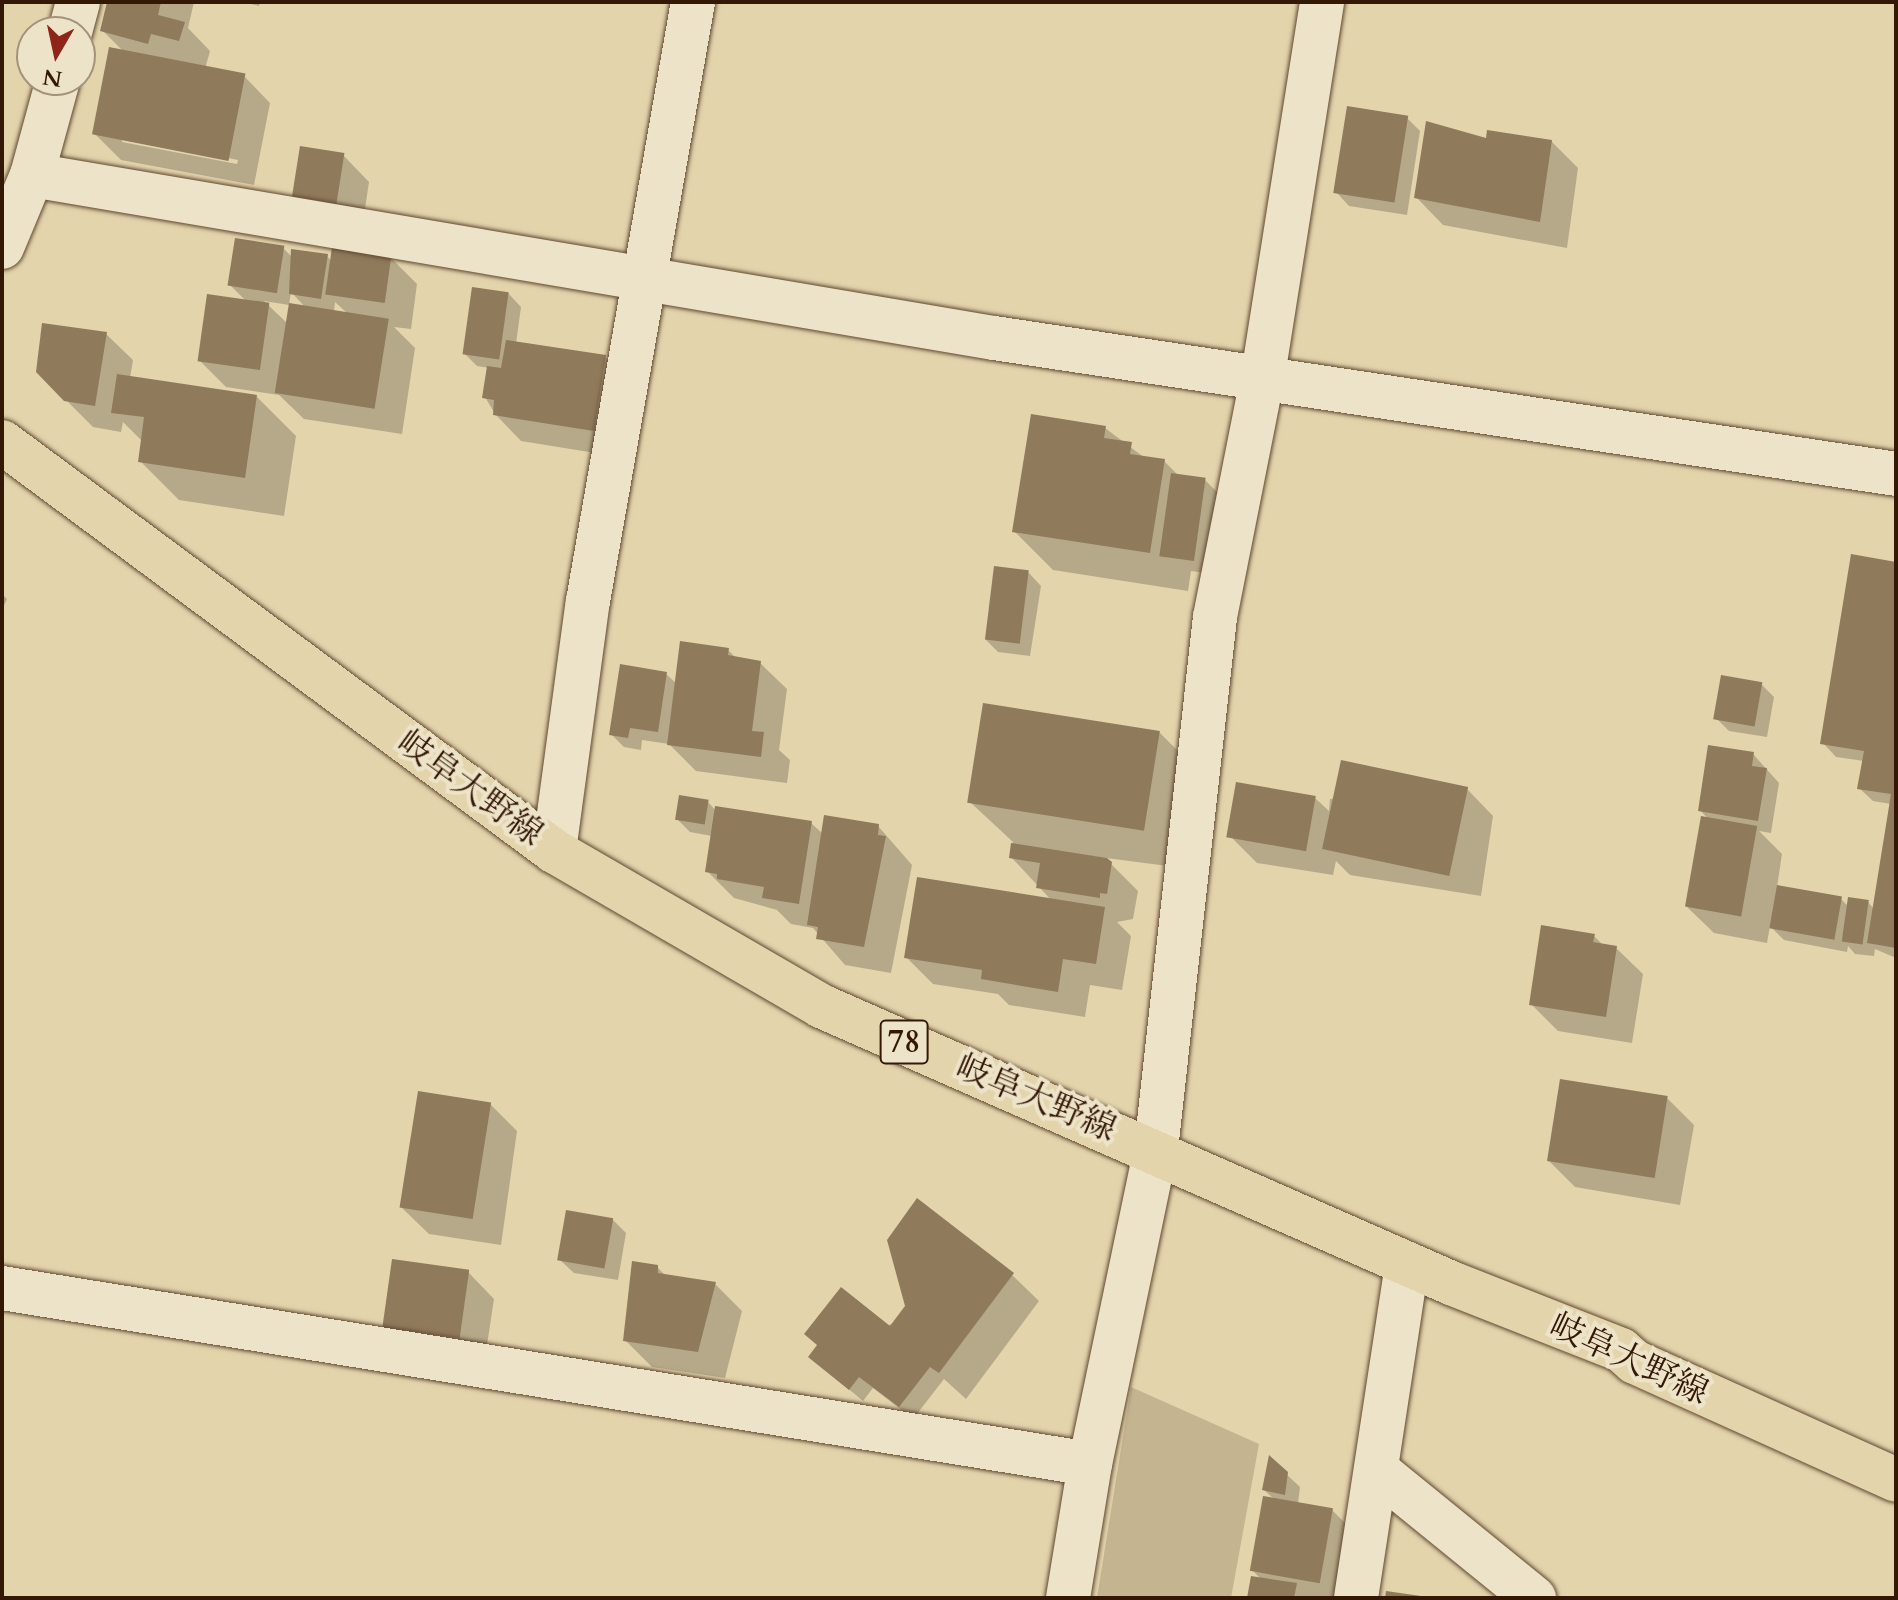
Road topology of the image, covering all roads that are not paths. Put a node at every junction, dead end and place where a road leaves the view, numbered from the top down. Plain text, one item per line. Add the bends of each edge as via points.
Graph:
1 (693, 2) edge
2 (1322, 2) edge
3 (54, 96) edge
4 (32, 175) junction
5 (2, 247) edge
6 (649, 278) junction
7 (1263, 375) junction
8 (2, 442) edge
9 (1896, 474) edge
10 (554, 851) junction
11 (1156, 1149) junction
12 (1407, 1264) junction
13 (2, 1288) edge
14 (1090, 1464) junction
15 (1379, 1472) junction
16 (1896, 1480) edge
17 (1068, 1598) edge
18 (1356, 1598) edge
19 (1534, 1598) edge

1 - 6 street
2 - 7 street
3 - 4 street
4 - 5 street
4 - 6 street
6 - 7 street via 994,338
6 - 10 street via 588,601
7 - 9 street
7 - 11 street via 1215,617
8 - 10 main road, 岐阜大野線 / 78
10 - 11 main road, 岐阜大野線 / 78 via 821,1006
11 - 12 main road, 岐阜大野線 / 78
11 - 14 street
12 - 15 street
12 - 16 main road, 岐阜大野線 / 78 via 1621,1350 1635,1362
13 - 14 street
14 - 17 street
15 - 18 street
15 - 19 street

